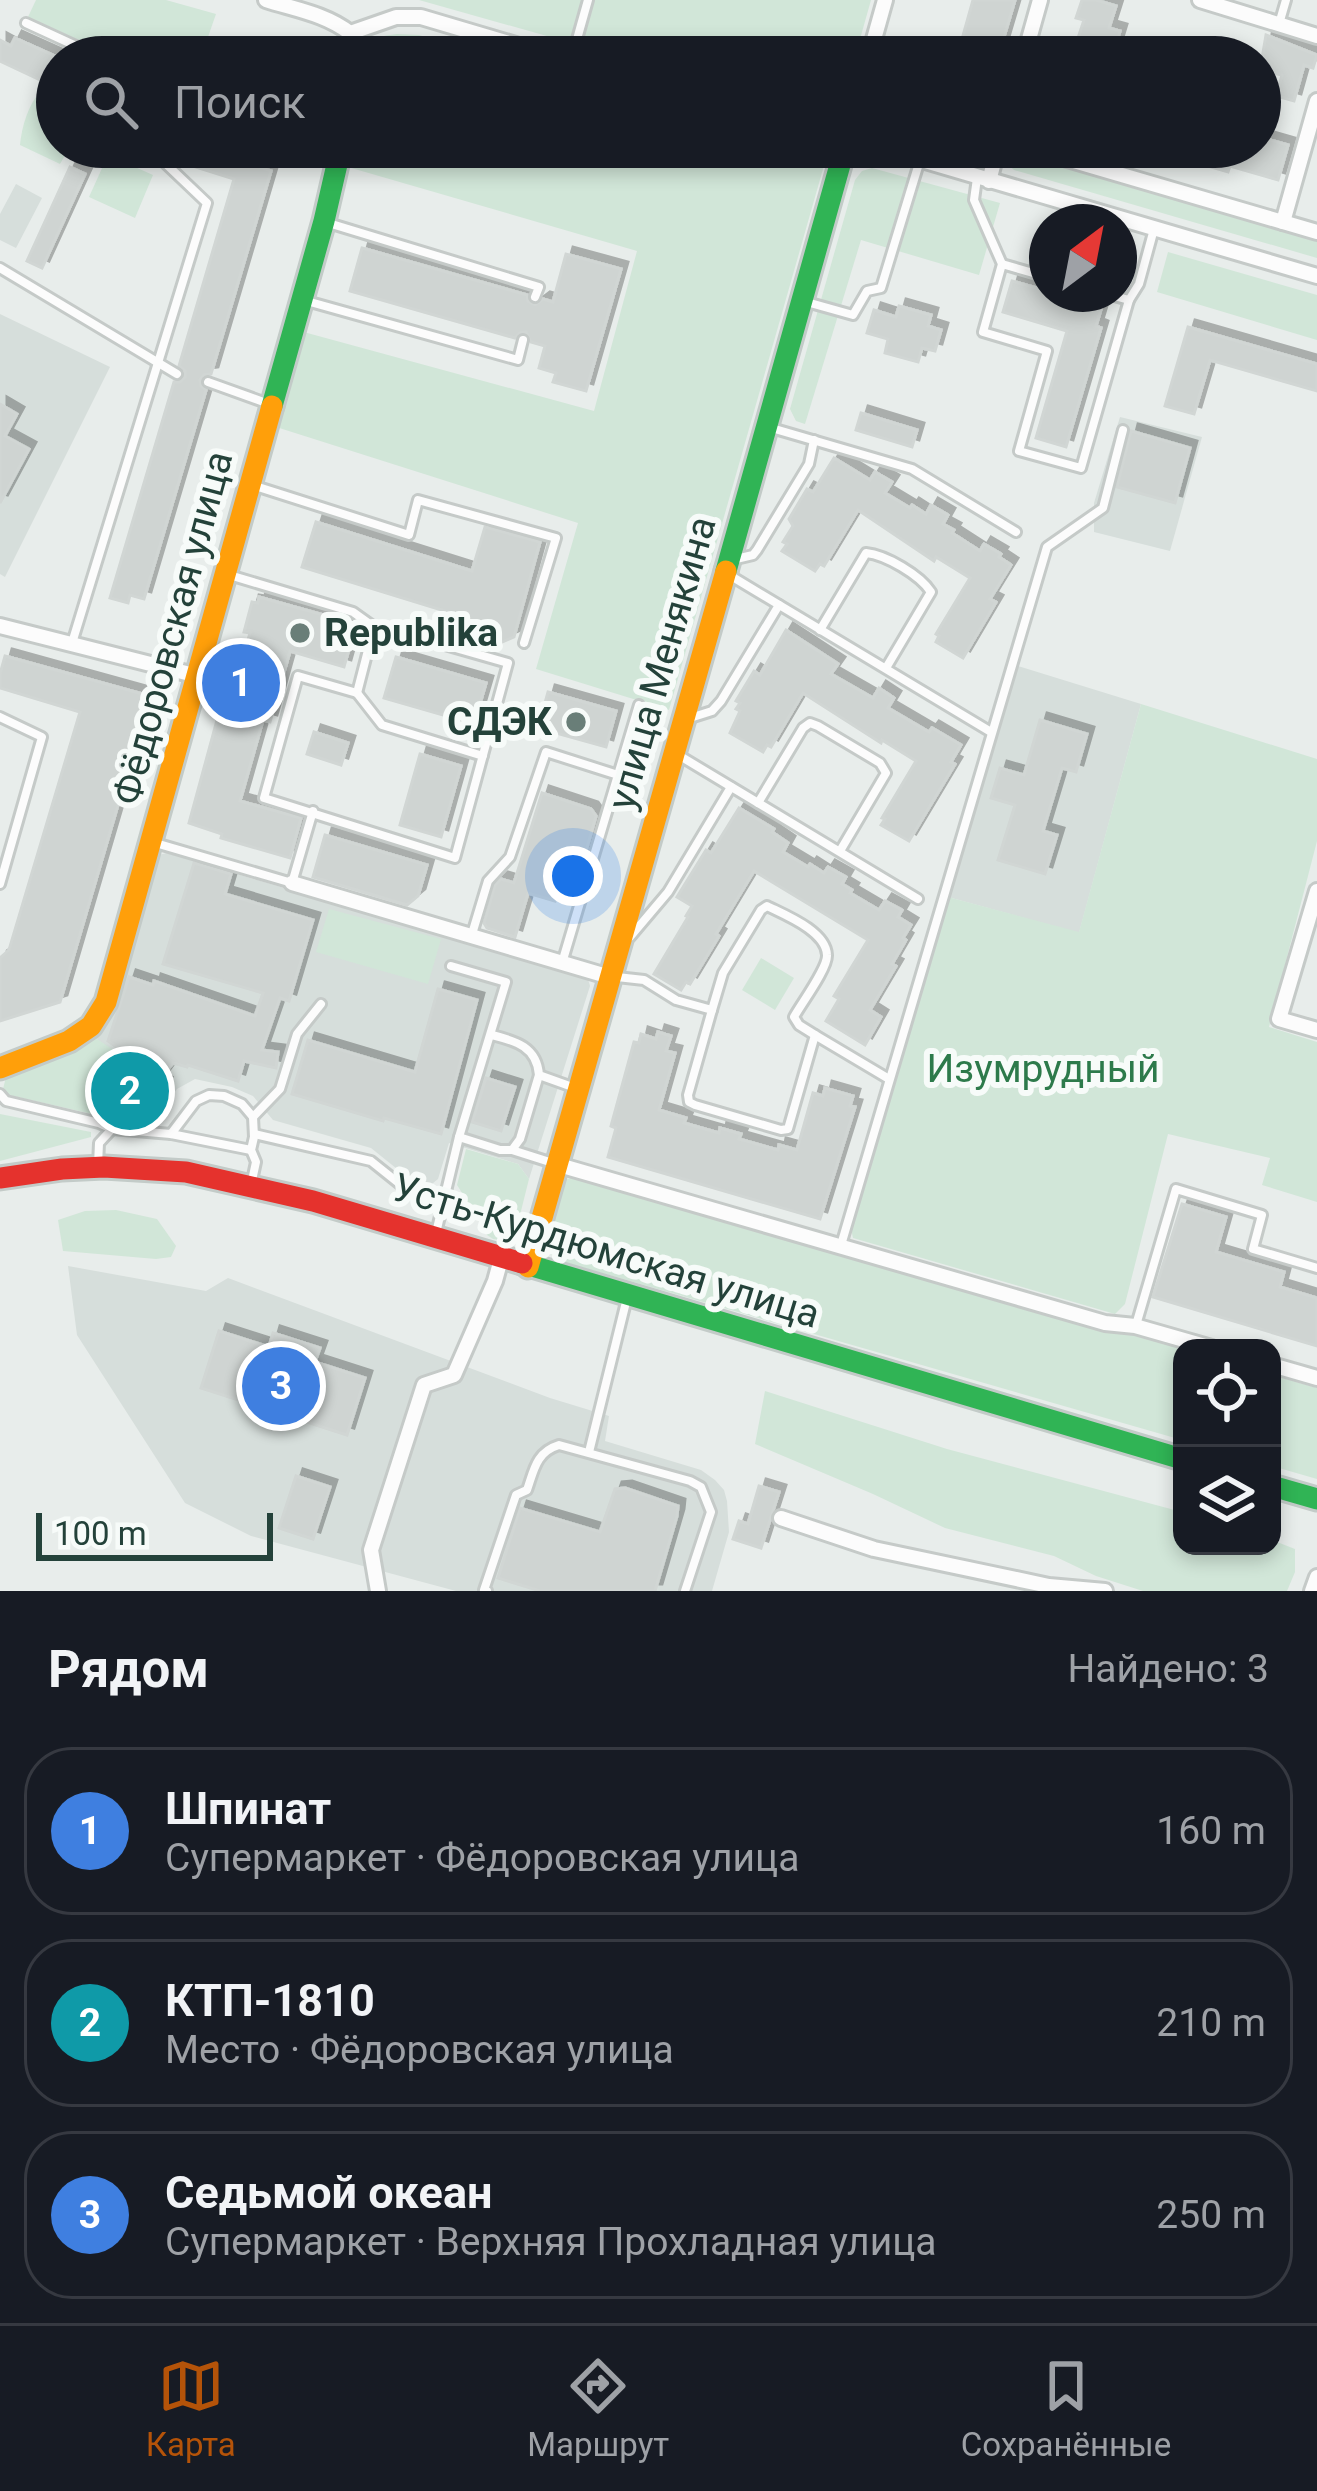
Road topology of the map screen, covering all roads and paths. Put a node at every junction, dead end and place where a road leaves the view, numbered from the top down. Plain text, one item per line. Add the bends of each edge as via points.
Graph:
1 (266, 0) edge
2 (401, 0) edge
3 (588, 0) edge
4 (885, 0) edge
5 (1040, 0) edge
6 (1200, 0) edge
7 (1286, 0) edge
8 (396, 17) junction
9 (26, 23) dead end
10 (1279, 24) junction
11 (350, 33) junction
12 (54, 36) edge
13 (349, 36) edge
14 (485, 36) edge
15 (578, 36) edge
16 (875, 36) edge
17 (1030, 36) edge
18 (1317, 36) edge
19 (1317, 101) edge
20 (170, 168) edge
21 (335, 168) edge
22 (838, 168) edge
23 (918, 168) edge
24 (947, 168) edge
25 (988, 168) edge
26 (1098, 168) edge
27 (983, 179) junction
28 (324, 221) junction
29 (1283, 222) junction
30 (1154, 229) junction
31 (1317, 232) edge
32 (1002, 264) junction
33 (0, 268) edge
34 (1029, 272) edge
35 (1317, 276) edge
36 (1137, 286) edge
37 (535, 297) dead end
38 (302, 300) junction
39 (802, 301) junction
40 (1126, 312) edge
41 (523, 340) dead end
42 (157, 364) junction
43 (177, 374) dead end
44 (208, 382) dead end
45 (272, 405) junction
46 (767, 427) junction
47 (1123, 430) dead end
48 (814, 440) junction
49 (250, 484) junction
50 (1016, 532) dead end
51 (727, 566) junction
52 (226, 574) junction
53 (779, 604) junction
54 (0, 627) edge
55 (820, 629) junction
56 (438, 643) dead end
57 (524, 643) dead end
58 (72, 644) junction
59 (886, 669) junction
60 (198, 676) junction
61 (357, 692) junction
62 (639, 705) dead end
63 (0, 717) edge
64 (683, 720) junction
65 (991, 732) junction
66 (674, 752) junction
67 (483, 756) junction
68 (618, 776) junction
69 (731, 787) junction
70 (758, 803) junction
71 (313, 812) junction
72 (152, 842) junction
73 (840, 852) junction
74 (292, 883) junction
75 (0, 884) edge
76 (1317, 891) edge
77 (918, 899) dead end
78 (472, 936) junction
79 (617, 952) junction
80 (562, 964) junction
81 (451, 965) dead end
82 (610, 976) junction
83 (321, 1004) dead end
84 (712, 1010) junction
85 (1317, 1030) edge
86 (492, 1035) junction
87 (815, 1035) junction
88 (0, 1068) edge
89 (539, 1075) junction
90 (889, 1079) junction
91 (580, 1089) junction
92 (0, 1094) edge
93 (253, 1118) junction
94 (112, 1129) junction
95 (171, 1134) junction
96 (254, 1134) junction
97 (459, 1137) junction
98 (251, 1150) junction
99 (512, 1150) junction
100 (559, 1165) junction
101 (98, 1169) junction
102 (0, 1178) edge
103 (251, 1186) junction
104 (443, 1205) junction
105 (435, 1239) junction
106 (840, 1246) junction
107 (501, 1259) junction
108 (528, 1267) junction
109 (1317, 1268) edge
110 (628, 1296) junction
111 (1135, 1326) junction
112 (1180, 1339) edge
113 (1281, 1368) edge
114 (1317, 1378) edge
115 (588, 1452) junction
116 (1173, 1456) edge
117 (1281, 1489) edge
118 (1317, 1499) edge
119 (782, 1518) dead end
120 (1317, 1577) edge
121 (1100, 1590) edge
122 (378, 1591) edge
123 (487, 1591) edge
124 (686, 1591) edge
125 (1312, 1591) edge

1 - 11 street
2 - 8 lane
3 - 15 lane
4 - 16 street
5 - 17 street
6 - 10 street
7 - 10 lane
8 - 11 street
8 - 14 street
9 - 12 lane
10 - 18 street
11 - 13 street
19 - 29 street
20 - 42 lane via 207,203
21 - 28 street, Фёдоровская улица
22 - 39 street, улица Менякина
23 - 39 lane via 881,288 867,291 853,315
24 - 27 street
25 - 27 street
26 - 29 street
27 - 30 street
27 - 32 lane via 974,200
28 - 37 lane via 538,287
28 - 38 street, Фёдоровская улица
29 - 31 street
30 - 35 street
30 - 36 lane
32 - 34 lane
32 - 40 lane via 983,332 1047,351 1019,451 1081,468
33 - 42 lane
38 - 41 lane via 518,360
38 - 45 street, Фёдоровская улица
39 - 46 street, улица Менякина
42 - 43 lane
42 - 58 lane
44 - 45 lane
45 - 49 street, Фёдоровская улица
46 - 48 lane
46 - 51 street, улица Менякина
47 - 65 lane via 1102,508 1047,548
48 - 50 lane via 912,469
48 - 51 lane via 809,464 757,550
49 - 52 street, Фёдоровская улица
49 - 57 lane via 409,535 418,500 556,538
51 - 53 lane
51 - 64 street, улица Менякина
52 - 60 street, Фёдоровская улица
52 - 61 lane via 353,612 374,627
53 - 55 lane
53 - 64 lane via 721,701
54 - 58 street
55 - 59 lane
55 - 59 lane via 866,553 926,583 929,597
56 - 67 lane via 508,663
58 - 60 street
59 - 65 lane
60 - 72 street, Фёдоровская улица
61 - 67 lane via 382,725
61 - 71 lane via 298,676 264,798
62 - 68 lane
63 - 75 lane via 42,736
64 - 66 street, улица Менякина
65 - 90 lane
66 - 69 lane
66 - 79 street, улица Менякина
67 - 71 lane via 454,858
68 - 78 lane via 546,752
68 - 80 lane
69 - 70 lane
69 - 79 lane via 668,892
70 - 73 lane
70 - 73 lane via 810,723 880,763 886,773
71 - 74 lane
72 - 74 lane
72 - 88 street, Фёдоровская улица via 92,1026
73 - 77 lane
74 - 78 street
76 - 85 street via 1279,1019
78 - 80 street
79 - 82 street, улица Менякина
80 - 82 street
81 - 86 lane via 506,982
82 - 84 lane via 644,980
82 - 91 street, улица Менякина
83 - 93 lane via 297,1034 280,1089
84 - 87 lane via 687,1099 781,1130 788,1129
84 - 87 lane via 723,973 767,906 818,935 827,952 794,1017
86 - 89 lane via 522,1043
86 - 97 lane
87 - 90 lane
89 - 91 lane
89 - 99 lane
90 - 106 lane
91 - 100 street, улица Менякина
92 - 94 lane
93 - 95 lane via 242,1104 209,1095
93 - 96 lane
94 - 95 lane
94 - 101 lane via 99,1143
95 - 98 lane
96 - 98 lane
96 - 104 lane via 371,1161
97 - 99 lane
97 - 104 lane
98 - 103 lane
99 - 100 lane
100 - 106 street
100 - 108 street, улица Менякина
101 - 102 street, Усть-Курдюмская улица
101 - 103 street, Усть-Курдюмская улица via 170,1170
103 - 105 street, Усть-Курдюмская улица
104 - 105 lane
105 - 107 street, Усть-Курдюмская улица
106 - 111 street
107 - 108 street, Усть-Курдюмская улица
107 - 122 street via 454,1375 424,1385 371,1550
108 - 110 street, Усть-Курдюмская улица
109 - 111 lane via 1253,1249 1262,1215 1176,1189
110 - 115 lane
110 - 116 street, Усть-Курдюмская улица
111 - 112 street
113 - 114 street
115 - 123 lane via 559,1445 539,1456 527,1490 516,1495
115 - 124 lane via 701,1487 711,1511
117 - 118 street
119 - 121 street via 894,1553
120 - 125 street

